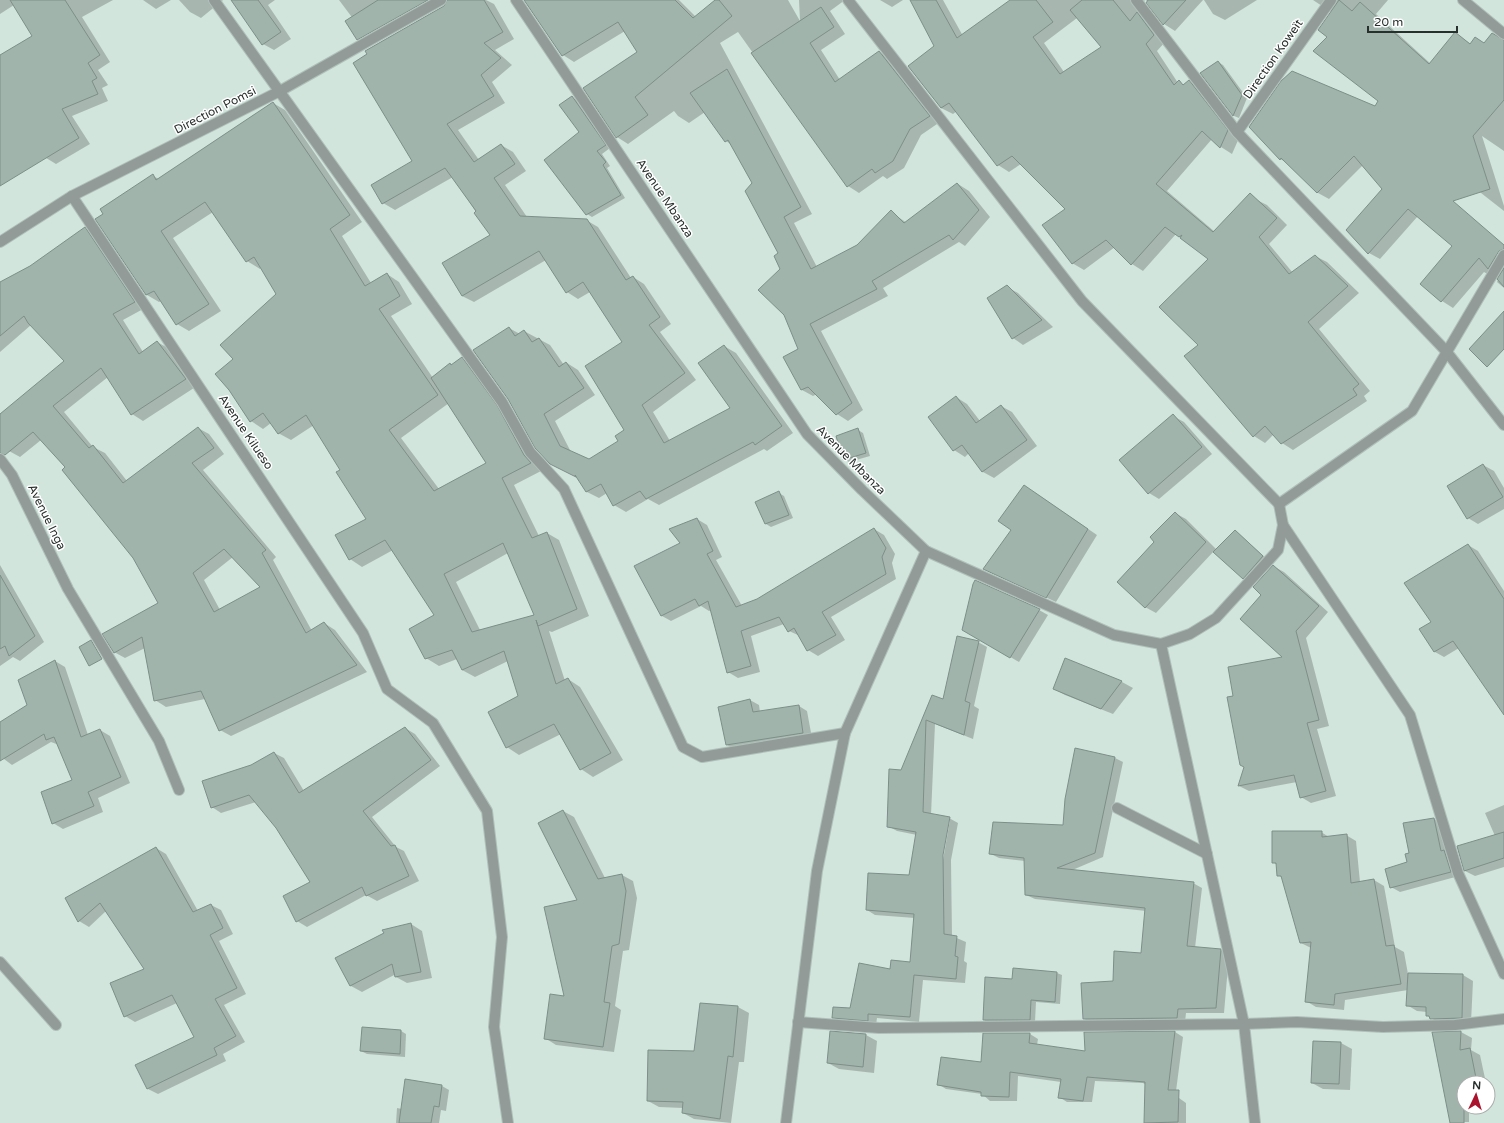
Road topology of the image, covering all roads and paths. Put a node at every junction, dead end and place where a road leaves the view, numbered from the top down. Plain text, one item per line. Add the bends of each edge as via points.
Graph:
1 (214, 0) edge
2 (442, 0) edge
3 (516, 0) edge
4 (848, 0) edge
5 (1136, 0) edge
6 (1331, 0) edge
7 (1464, 0) edge
8 (1504, 34) edge
9 (280, 91) junction
10 (1237, 132) junction
11 (72, 196) junction
12 (0, 242) edge
13 (1504, 255) edge
14 (1446, 351) junction
15 (1504, 425) edge
16 (0, 459) edge
17 (1279, 504) junction
18 (1283, 525) junction
19 (926, 551) junction
20 (1160, 644) junction
21 (846, 733) junction
22 (179, 790) dead end
23 (1117, 808) dead end
24 (1207, 854) junction
25 (0, 962) edge
26 (1504, 974) edge
27 (1504, 1019) edge
28 (798, 1022) junction
29 (1244, 1024) junction
30 (56, 1025) dead end
31 (508, 1123) edge
32 (786, 1123) edge
33 (1256, 1123) edge

1 - 9 street
2 - 9 street, Direction Pomsi
3 - 19 street, Avenue Mbanza via 807,434
4 - 17 street via 1082,301
5 - 10 street
6 - 10 street, Direction Koweït
7 - 8 street
9 - 11 street, Direction Pomsi
9 - 21 street via 502,402 530,452 564,489 683,747 702,757
10 - 14 street
11 - 12 street, Direction Pomsi
11 - 31 street, Avenue Kilueso via 362,633 387,689 433,723 487,811 502,937 494,1026
13 - 14 street
14 - 15 street
14 - 17 street via 1412,411
16 - 22 street, Avenue Inga via 12,475 68,589 159,741
17 - 18 street, Avenue Mbanza
18 - 20 street, Avenue Mbanza via 1278,550 1216,618 1190,634
18 - 26 street via 1410,715 1458,873
19 - 20 street, Avenue Mbanza via 1114,635
19 - 21 street
20 - 24 street
21 - 28 street via 817,871
23 - 24 street
24 - 29 street
25 - 30 street
27 - 29 street via 1448,1026 1383,1027 1297,1022
28 - 29 street via 879,1028
28 - 32 street
29 - 33 street

